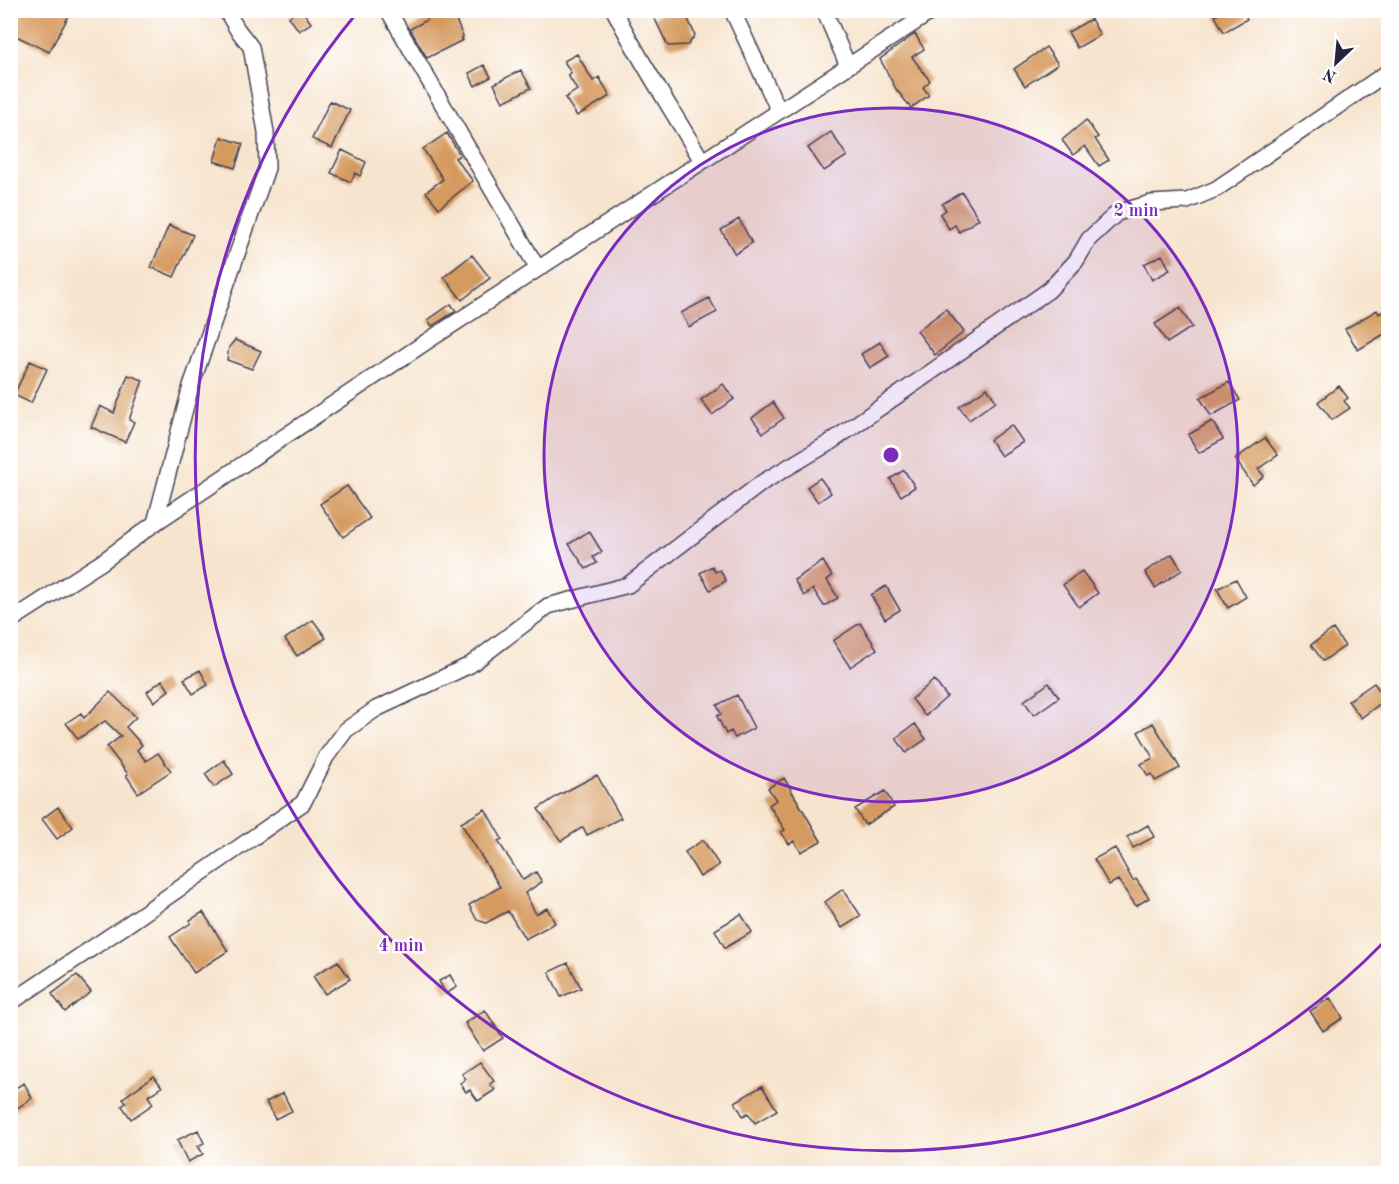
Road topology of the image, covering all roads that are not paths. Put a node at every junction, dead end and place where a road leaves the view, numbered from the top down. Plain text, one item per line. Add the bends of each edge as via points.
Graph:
1 (226, 10) edge
2 (614, 10) edge
3 (732, 10) edge
4 (824, 10) edge
5 (926, 13) edge
6 (395, 14) edge
7 (848, 66) junction
8 (1389, 72) edge
9 (779, 111) junction
10 (702, 161) junction
11 (538, 269) junction
12 (155, 523) junction
13 (10, 621) edge
14 (10, 1003) edge

1 - 12 street via 251,47 266,132 267,168 191,386
2 - 10 street
3 - 9 street
4 - 7 street
5 - 7 street
6 - 11 street
7 - 9 street
8 - 14 street via 1216,189 1186,201 1151,203 1117,213 1089,239 1076,261 1049,291 829,442 763,482 628,585 548,606 470,665 376,709 346,730 326,757 303,802
9 - 10 street
10 - 11 street
11 - 12 street
12 - 13 street

